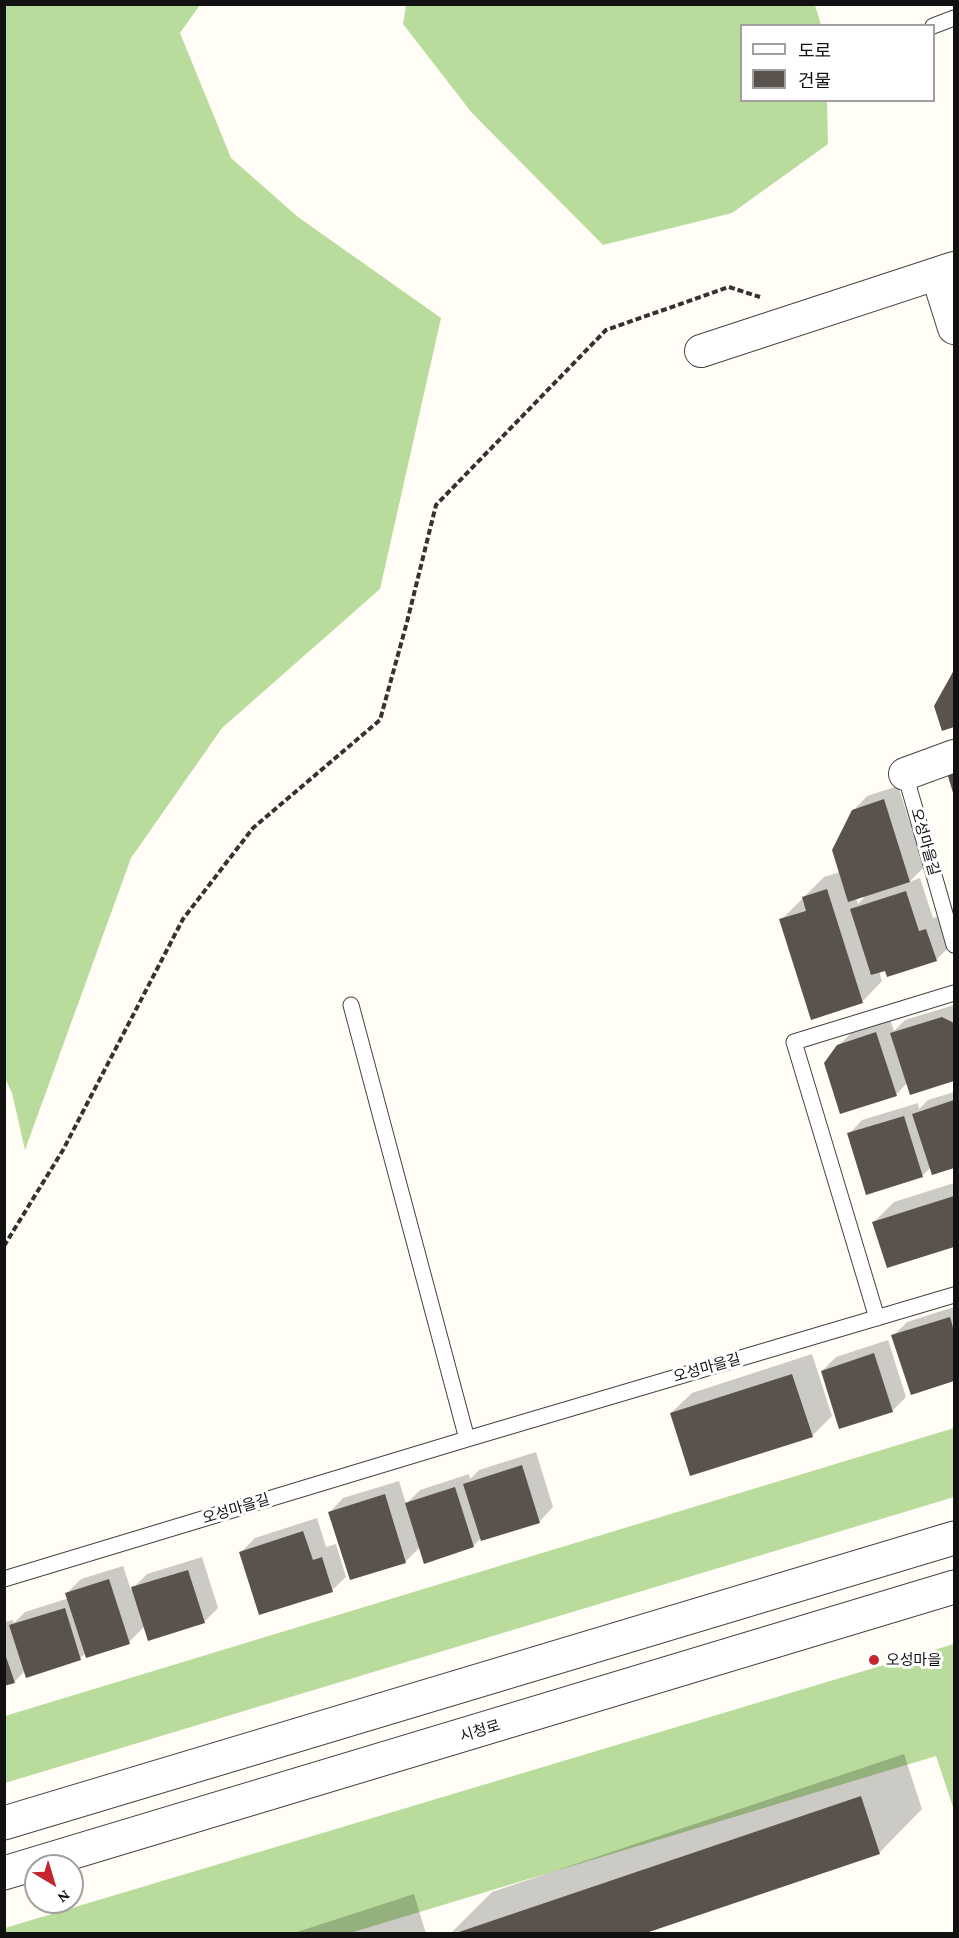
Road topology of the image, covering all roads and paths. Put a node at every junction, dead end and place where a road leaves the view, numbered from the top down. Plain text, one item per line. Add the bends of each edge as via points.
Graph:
1 (954, 18) edge
2 (935, 25) edge
3 (946, 271) edge
4 (761, 297) dead end
5 (954, 328) edge
6 (701, 351) dead end
7 (954, 756) edge
8 (905, 774) joint
9 (954, 945) edge
10 (954, 993) edge
11 (351, 1005) dead end
12 (4, 1246) edge
13 (954, 1294) edge
14 (877, 1318) junction
15 (467, 1439) junction
16 (954, 1538) edge
17 (4, 1579) edge
18 (954, 1587) edge
19 (4, 1822) edge
20 (4, 1873) edge

1 - 2 lane
3 - 5 street
3 - 6 street
4 - 12 path via 729,287 606,330 436,505 380,720 253,828 183,919 63,1150
7 - 8 street
8 - 9 lane, 오성마을길
10 - 14 lane via 794,1042
11 - 15 lane
13 - 14 lane, 오성마을길
14 - 15 lane, 오성마을길
15 - 17 lane, 오성마을길
16 - 19 street
18 - 20 street, 시청로

